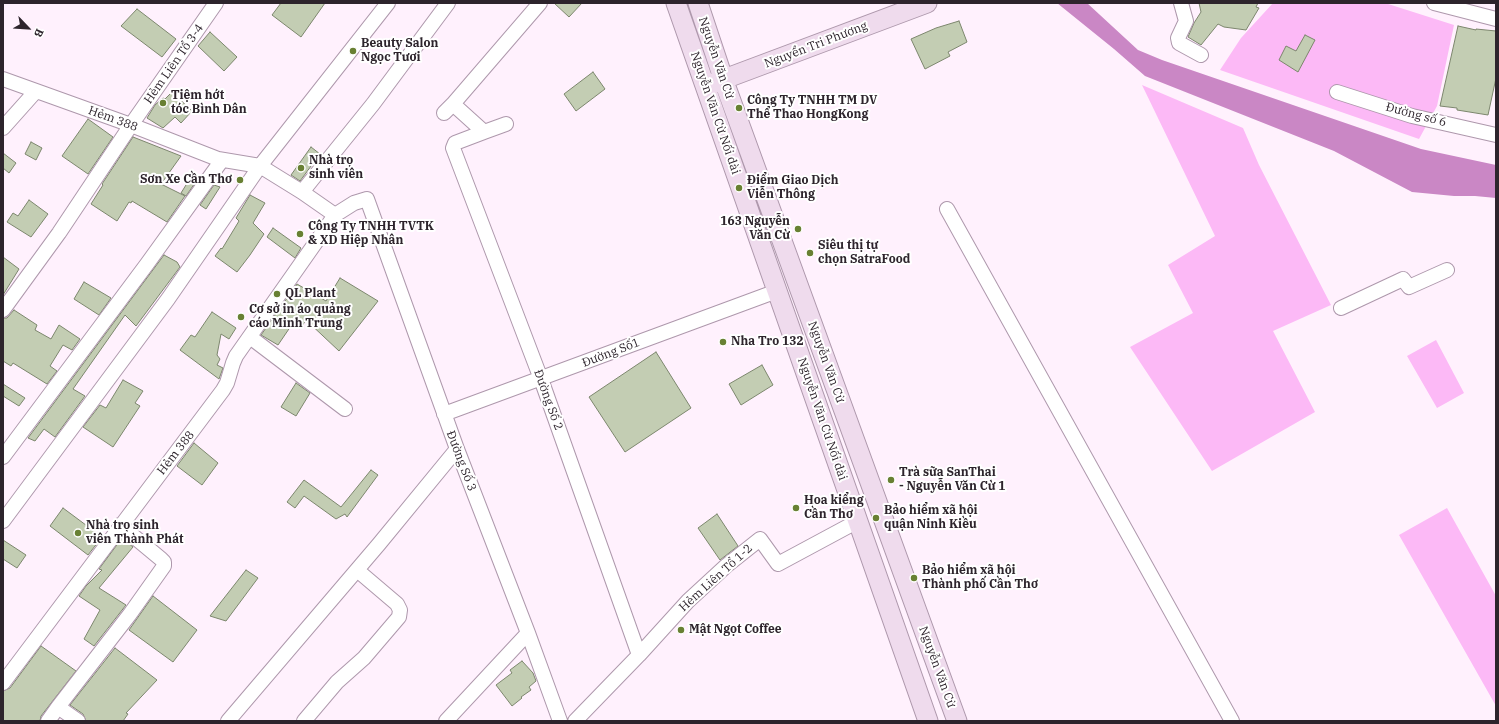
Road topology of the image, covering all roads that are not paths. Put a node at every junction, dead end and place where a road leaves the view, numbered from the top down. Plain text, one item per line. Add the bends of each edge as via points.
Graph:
1 (216, 3) edge
2 (388, 3) edge
3 (448, 3) edge
4 (540, 3) edge
5 (676, 3) edge
6 (698, 3) edge
7 (927, 3) edge
8 (1181, 3) edge
9 (1434, 3) edge
10 (1451, 5) edge
11 (1496, 19) edge
12 (1201, 55) dead end
13 (3, 79) edge
14 (724, 80) junction
15 (705, 86) junction
16 (36, 91) junction
17 (1337, 92) dead end
18 (506, 124) dead end
19 (131, 125) junction
20 (3, 128) edge
21 (484, 132) junction
22 (1496, 135) edge
23 (222, 160) junction
24 (260, 166) junction
25 (302, 192) junction
26 (367, 199) joint
27 (947, 209) dead end
28 (335, 215) junction
29 (1447, 270) dead end
30 (777, 291) junction
31 (1341, 308) dead end
32 (3, 310) edge
33 (250, 337) junction
34 (541, 379) junction
35 (345, 409) dead end
36 (444, 414) junction
37 (457, 449) junction
38 (3, 457) edge
39 (3, 521) edge
40 (858, 521) junction
41 (120, 526) junction
42 (357, 570) junction
43 (528, 633) junction
44 (639, 655) junction
45 (3, 683) edge
46 (58, 707) junction
47 (48, 721) edge
48 (78, 721) edge
49 (228, 721) edge
50 (304, 721) edge
51 (446, 721) edge
52 (560, 721) edge
53 (575, 721) edge
54 (928, 721) edge
55 (957, 721) edge
56 (1232, 721) edge

1 - 19 street, Hẻm Liên Tổ 3-4
2 - 24 street
3 - 25 street via 373,104
4 - 21 street via 448,108
5 - 15 main road, Nguyễn Văn Cừ Nối dài
6 - 14 main road, Nguyễn Văn Cừ
7 - 14 main road, Nguyển Tri Phương
8 - 12 street via 1186,20 1178,38 1179,43
9 - 10 street
10 - 11 street
13 - 16 street, Hẻm 388
14 - 15 main road, Nguyển Tri Phương
14 - 55 main road, Nguyễn Văn Cừ
15 - 30 main road, Nguyễn Văn Cừ Nối dài
16 - 19 street, Hẻm 388
16 - 20 street
17 - 22 street, Đường số 6 via 1412,116
18 - 21 street
19 - 23 street, Hẻm 388
19 - 32 street, Hẻm Liên Tổ 3-4 via 59,233
21 - 34 street, Đường Số 2 via 455,143 453,148
23 - 24 street, Hẻm 388
23 - 38 street
24 - 25 street, Hẻm 388
24 - 39 street via 168,299
25 - 28 street, Hẻm 388
26 - 28 street, Hẻm 388 via 354,203
26 - 36 street, Đường Số 3
27 - 56 street
28 - 33 street, Hẻm 388
29 - 31 street via 1409,287 1404,278
30 - 34 street, Đường Số1
30 - 40 main road, Nguyễn Văn Cừ Nối dài
33 - 35 street
33 - 41 street, Hẻm 388 via 233,362 223,390
34 - 36 street, Đường Số1
34 - 44 street, Đường Số 2
36 - 37 street, Đường Số 3
37 - 42 street
37 - 43 street, Đường Số 3
40 - 44 street, Hẻm Liên Tổ 1-2 via 778,564 760,539 688,601
40 - 54 main road, Nguyễn Văn Cừ Nối dài
41 - 45 street, Hẻm 388
41 - 46 street via 161,559 164,566
42 - 49 street
42 - 50 street via 397,604 400,610 399,617
43 - 51 street
43 - 52 street, Đường Số 3
44 - 53 street
46 - 47 street
46 - 48 street

